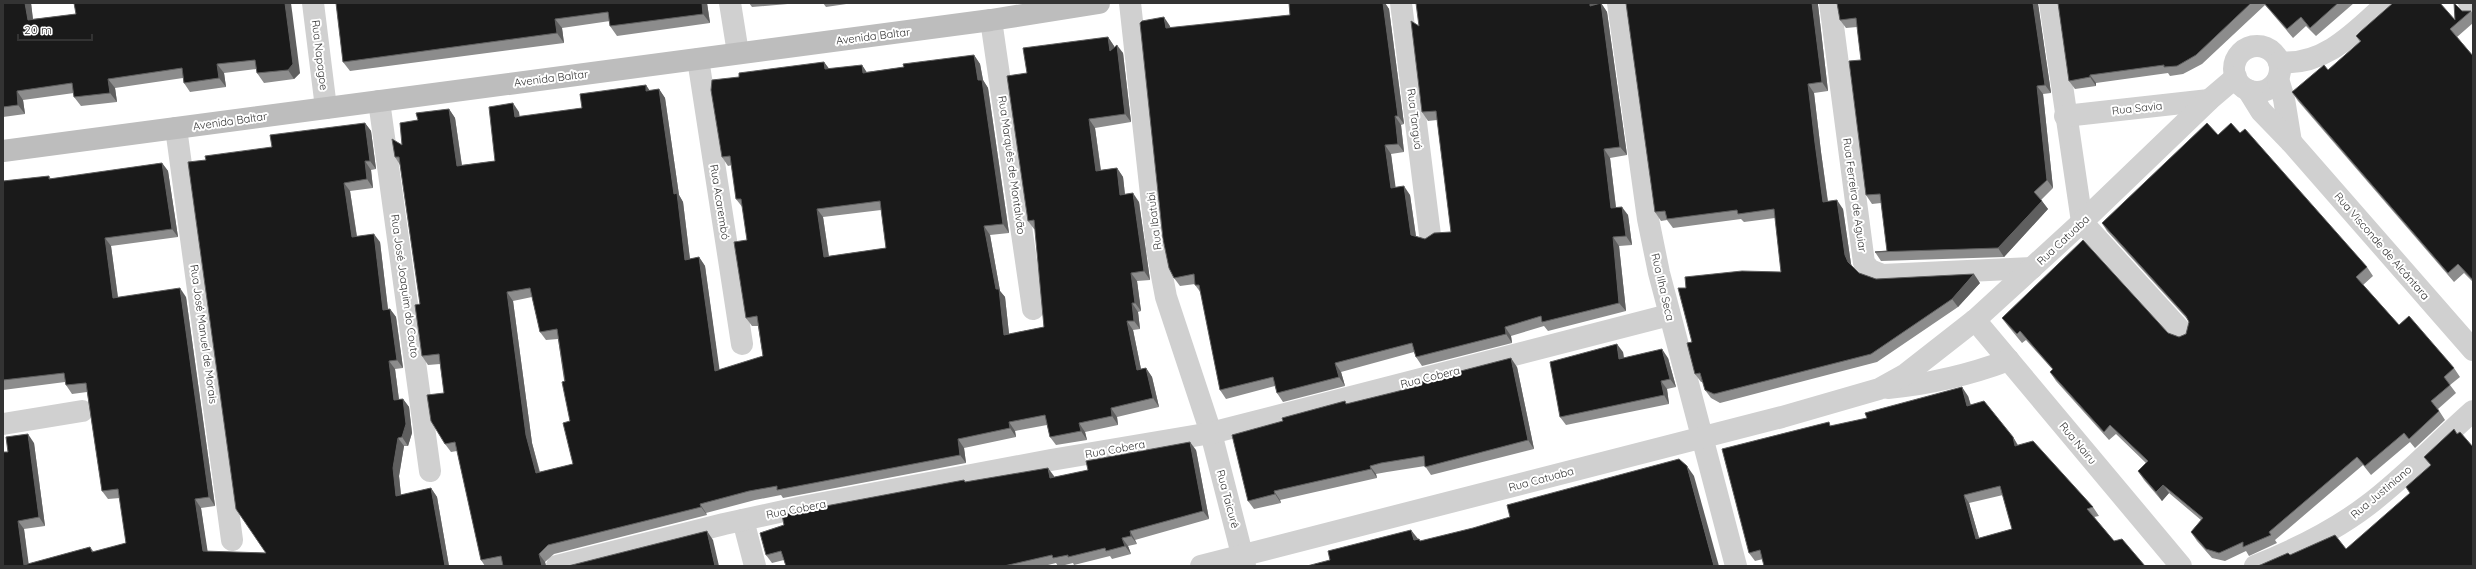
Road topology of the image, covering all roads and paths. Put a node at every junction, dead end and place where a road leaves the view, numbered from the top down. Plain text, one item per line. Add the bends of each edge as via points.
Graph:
1 (313, 3) edge
2 (730, 3) edge
3 (1100, 3) edge
4 (1130, 3) edge
5 (1401, 3) edge
6 (1618, 3) edge
7 (1830, 3) edge
8 (2050, 3) edge
9 (2387, 3) edge
10 (2469, 3) edge
11 (2473, 8) edge
12 (991, 20) junction
13 (738, 54) junction
14 (698, 59) junction
15 (2278, 70) junction
16 (2242, 84) junction
17 (379, 100) junction
18 (2209, 100) junction
19 (326, 108) junction
20 (2065, 116) junction
21 (176, 128) junction
22 (2291, 142) junction
23 (3, 150) edge
24 (2082, 222) junction
25 (1430, 235) edge
26 (2032, 268) junction
27 (1033, 309) dead end
28 (1669, 316) junction
29 (1975, 320) junction
30 (2183, 332) dead end
31 (742, 344) dead end
32 (2473, 350) edge
33 (2009, 360) junction
34 (1879, 388) junction
35 (82, 411) dead end
36 (2473, 411) edge
37 (3, 424) edge
38 (1211, 433) junction
39 (1701, 437) junction
40 (430, 470) dead end
41 (743, 520) junction
42 (232, 540) dead end
43 (1244, 561) edge
44 (557, 566) edge
45 (754, 566) edge
46 (1201, 566) edge
47 (1736, 566) edge
48 (2181, 566) edge
49 (2255, 566) edge

1 - 19 street, Rua Napagoe
2 - 13 street
3 - 12 street, Avenida Baltar
4 - 38 street, Rua Ibatubi via 1157,249 1166,297
5 - 25 street, Rua Tanguá
6 - 28 street, Rua Ilha Seca via 1648,219
7 - 26 street, Rua Ferreira de Aguiar via 1864,263 1870,270 1882,275
8 - 20 street
9 - 15 street via 2330,51
10 - 11 street
12 - 13 street, Avenida Baltar
12 - 27 street, Rua Marquês de Montalvão
13 - 14 street, Avenida Baltar
14 - 17 street, Avenida Baltar
14 - 31 street, Rua Acarembó
15 - 16 street via 2269,89 2255,92
15 - 16 street via 2267,48 2250,48 2242,52 2236,60
15 - 22 street
16 - 18 street, Rua Catuaba
16 - 22 street, Rua Visconde de Alcântara via 2261,111
17 - 19 street, Avenida Baltar
17 - 40 street, Rua José Joaquim do Couto
18 - 20 street, Rua Savia
18 - 24 street, Rua Catuaba
19 - 21 street, Avenida Baltar
20 - 24 street
21 - 23 street, Avenida Baltar
21 - 42 street, Rua José Manuel de Morais
22 - 32 street, Rua Visconde de Alcântara
24 - 26 street, Rua Catuaba
24 - 30 street
26 - 29 street, Rua Catuaba
28 - 38 street, Rua Cobera
28 - 39 street, Rua Ilha Seca
29 - 33 street, Rua Nairu
29 - 34 street, Rua Catuaba via 1906,374
33 - 34 street, Rua Catuaba via 1979,372 1927,385
33 - 48 street, Rua Nairu
34 - 39 street, Rua Catuaba via 1782,417
35 - 37 street
36 - 49 street, Rua Justiniano via 2369,505 2334,528 2284,555
38 - 41 street, Rua Cobera via 1043,461
38 - 43 street, Rua Taicurê
39 - 43 street, Rua Catuaba
39 - 47 street, Rua Ilha Seca
41 - 44 street, Rua Cobera
41 - 45 street
43 - 46 street, Rua Catuaba

